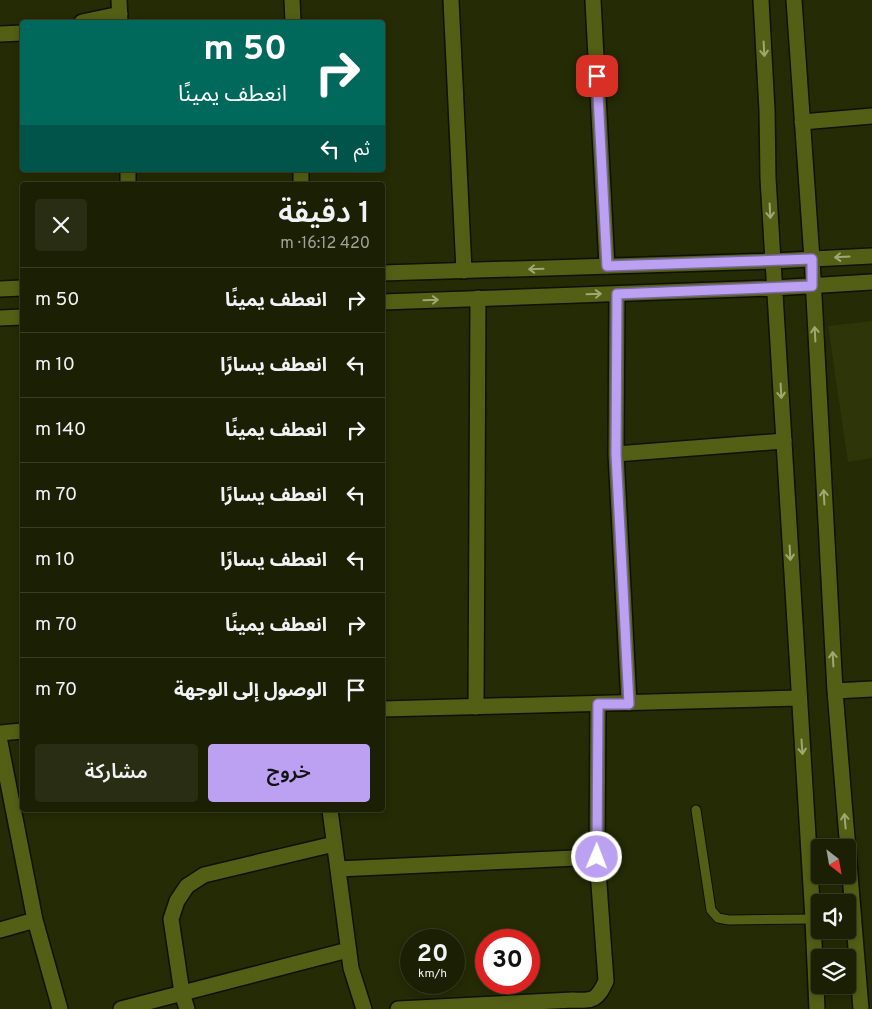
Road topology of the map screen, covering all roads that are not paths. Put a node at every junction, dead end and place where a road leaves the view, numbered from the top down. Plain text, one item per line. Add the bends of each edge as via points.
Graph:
1 (292, 0) edge
2 (451, 0) edge
3 (593, 0) edge
4 (761, 0) edge
5 (794, 0) edge
6 (120, 12) edge
7 (90, 20) edge
8 (293, 20) edge
9 (20, 33) edge
10 (0, 34) edge
11 (872, 116) edge
12 (802, 122) junction
13 (872, 256) edge
14 (812, 259) junction
15 (773, 261) junction
16 (607, 266) junction
17 (464, 271) junction
18 (385, 274) edge
19 (872, 282) edge
20 (812, 286) junction
21 (20, 288) edge
22 (774, 288) junction
23 (0, 289) edge
24 (617, 294) junction
25 (478, 298) junction
26 (385, 302) edge
27 (20, 316) edge
28 (0, 318) edge
29 (784, 441) junction
30 (616, 454) junction
31 (872, 689) edge
32 (835, 691) junction
33 (799, 698) junction
34 (598, 704) junction
35 (629, 704) junction
36 (476, 706) junction
37 (385, 709) edge
38 (20, 731) edge
39 (0, 734) edge
40 (0, 742) edge
41 (696, 810) dead end
42 (330, 812) edge
43 (334, 844) junction
44 (597, 857) junction
45 (338, 869) junction
46 (811, 894) edge
47 (811, 919) edge
48 (35, 920) junction
49 (0, 930) edge
50 (814, 939) edge
51 (348, 950) junction
52 (182, 993) junction
53 (60, 1009) edge
54 (121, 1009) edge
55 (187, 1009) edge
56 (364, 1009) edge
57 (398, 1009) edge
58 (817, 1009) edge
59 (861, 1009) edge

1 - 8 street
2 - 17 street
3 - 16 street
4 -> 15 street
5 - 12 street
6 - 7 street
9 - 10 street
11 - 12 street
12 - 14 street
13 -> 14 street
14 - 15 street
14 - 20 street
15 - 16 street
15 - 22 street
16 -> 17 street
17 - 18 street
19 - 20 street
20 - 22 street
32 -> 20 street
21 - 23 street
22 - 24 street
22 -> 29 street
25 -> 24 street
24 - 30 street
26 -> 25 street
25 - 36 street
27 - 28 street
29 - 30 street
29 -> 33 street
30 - 35 street
31 - 32 street
59 -> 32 street
33 - 35 street
33 -> 46 street
34 - 35 street
34 - 36 street
34 - 44 street
36 - 37 street
38 - 39 street
40 - 48 street
41 - 47 lane via 710,910 718,918
42 - 43 street
43 - 45 street
43 - 52 street via 204,875 187,886 171,918
44 - 45 street
44 - 57 street via 606,981 600,994 588,1001
45 - 51 street
48 - 49 street
48 - 53 street
50 - 58 street
51 - 52 street
51 - 56 street
52 - 54 street
52 - 55 street

